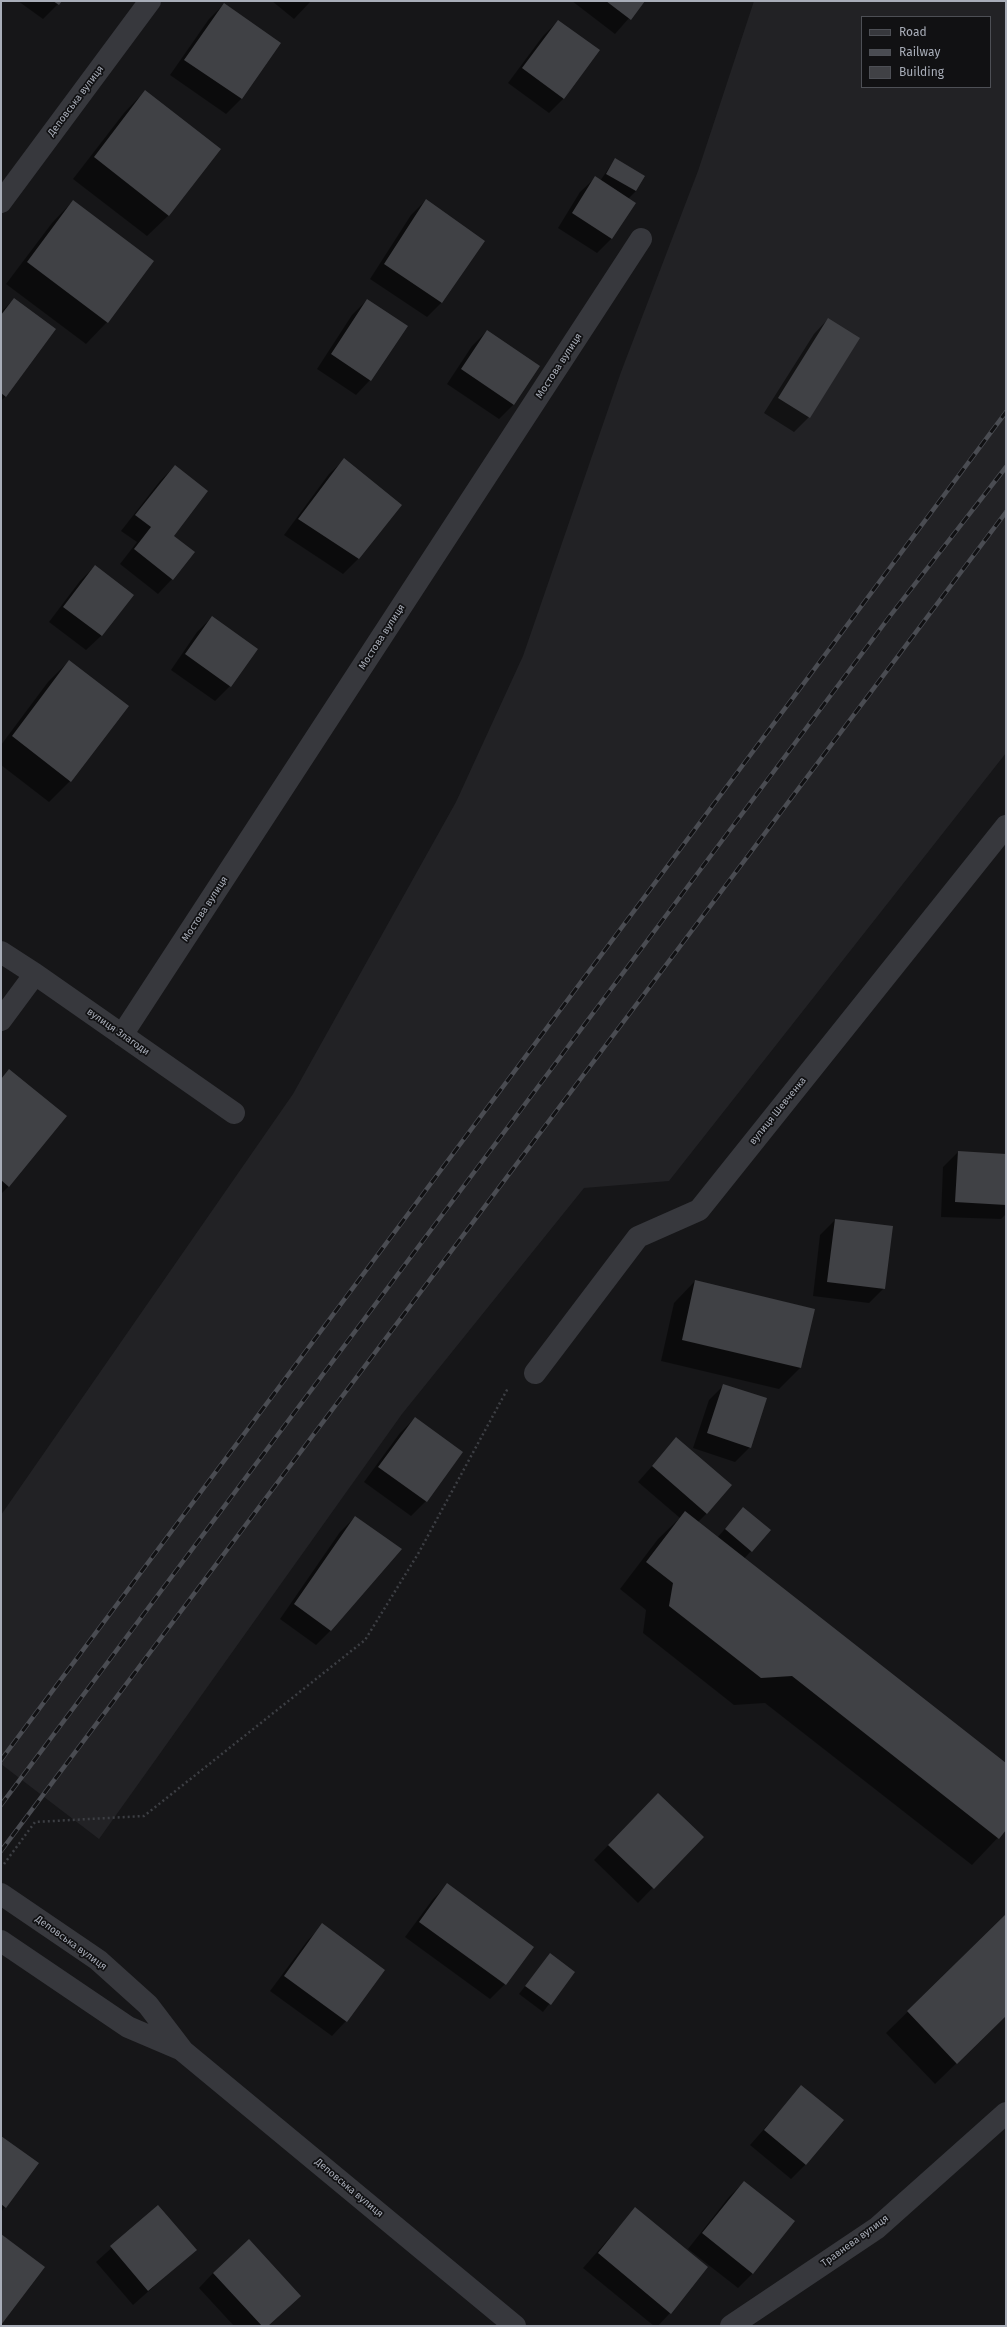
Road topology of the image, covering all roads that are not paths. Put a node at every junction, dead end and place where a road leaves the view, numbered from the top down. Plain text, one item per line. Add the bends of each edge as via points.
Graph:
1 (150, 1) edge
2 (1, 202) edge
3 (641, 239) dead end
4 (1006, 826) edge
5 (1, 952) edge
6 (35, 974) junction
7 (1, 1020) edge
8 (122, 1035) junction
9 (234, 1113) dead end
10 (535, 1373) road end
11 (1, 1894) edge
12 (1, 1942) edge
13 (183, 2051) junction
14 (1006, 2113) edge
15 (515, 2326) edge
16 (731, 2326) edge

1 - 2 street, Деповська вулиця
3 - 8 street, Мостова вулиця
4 - 10 street, вулиця Шевченка via 699,1210 638,1237
5 - 6 street, вулиця Злагоди
6 - 7 street
6 - 8 street, вулиця Злагоди
8 - 9 street, вулиця Злагоди
11 - 13 street, Деповська вулиця via 98,1960 148,2005
12 - 13 street, Деповська вулиця via 128,2027
13 - 15 street, Деповська вулиця
14 - 16 street, Травнева вулиця via 877,2228

